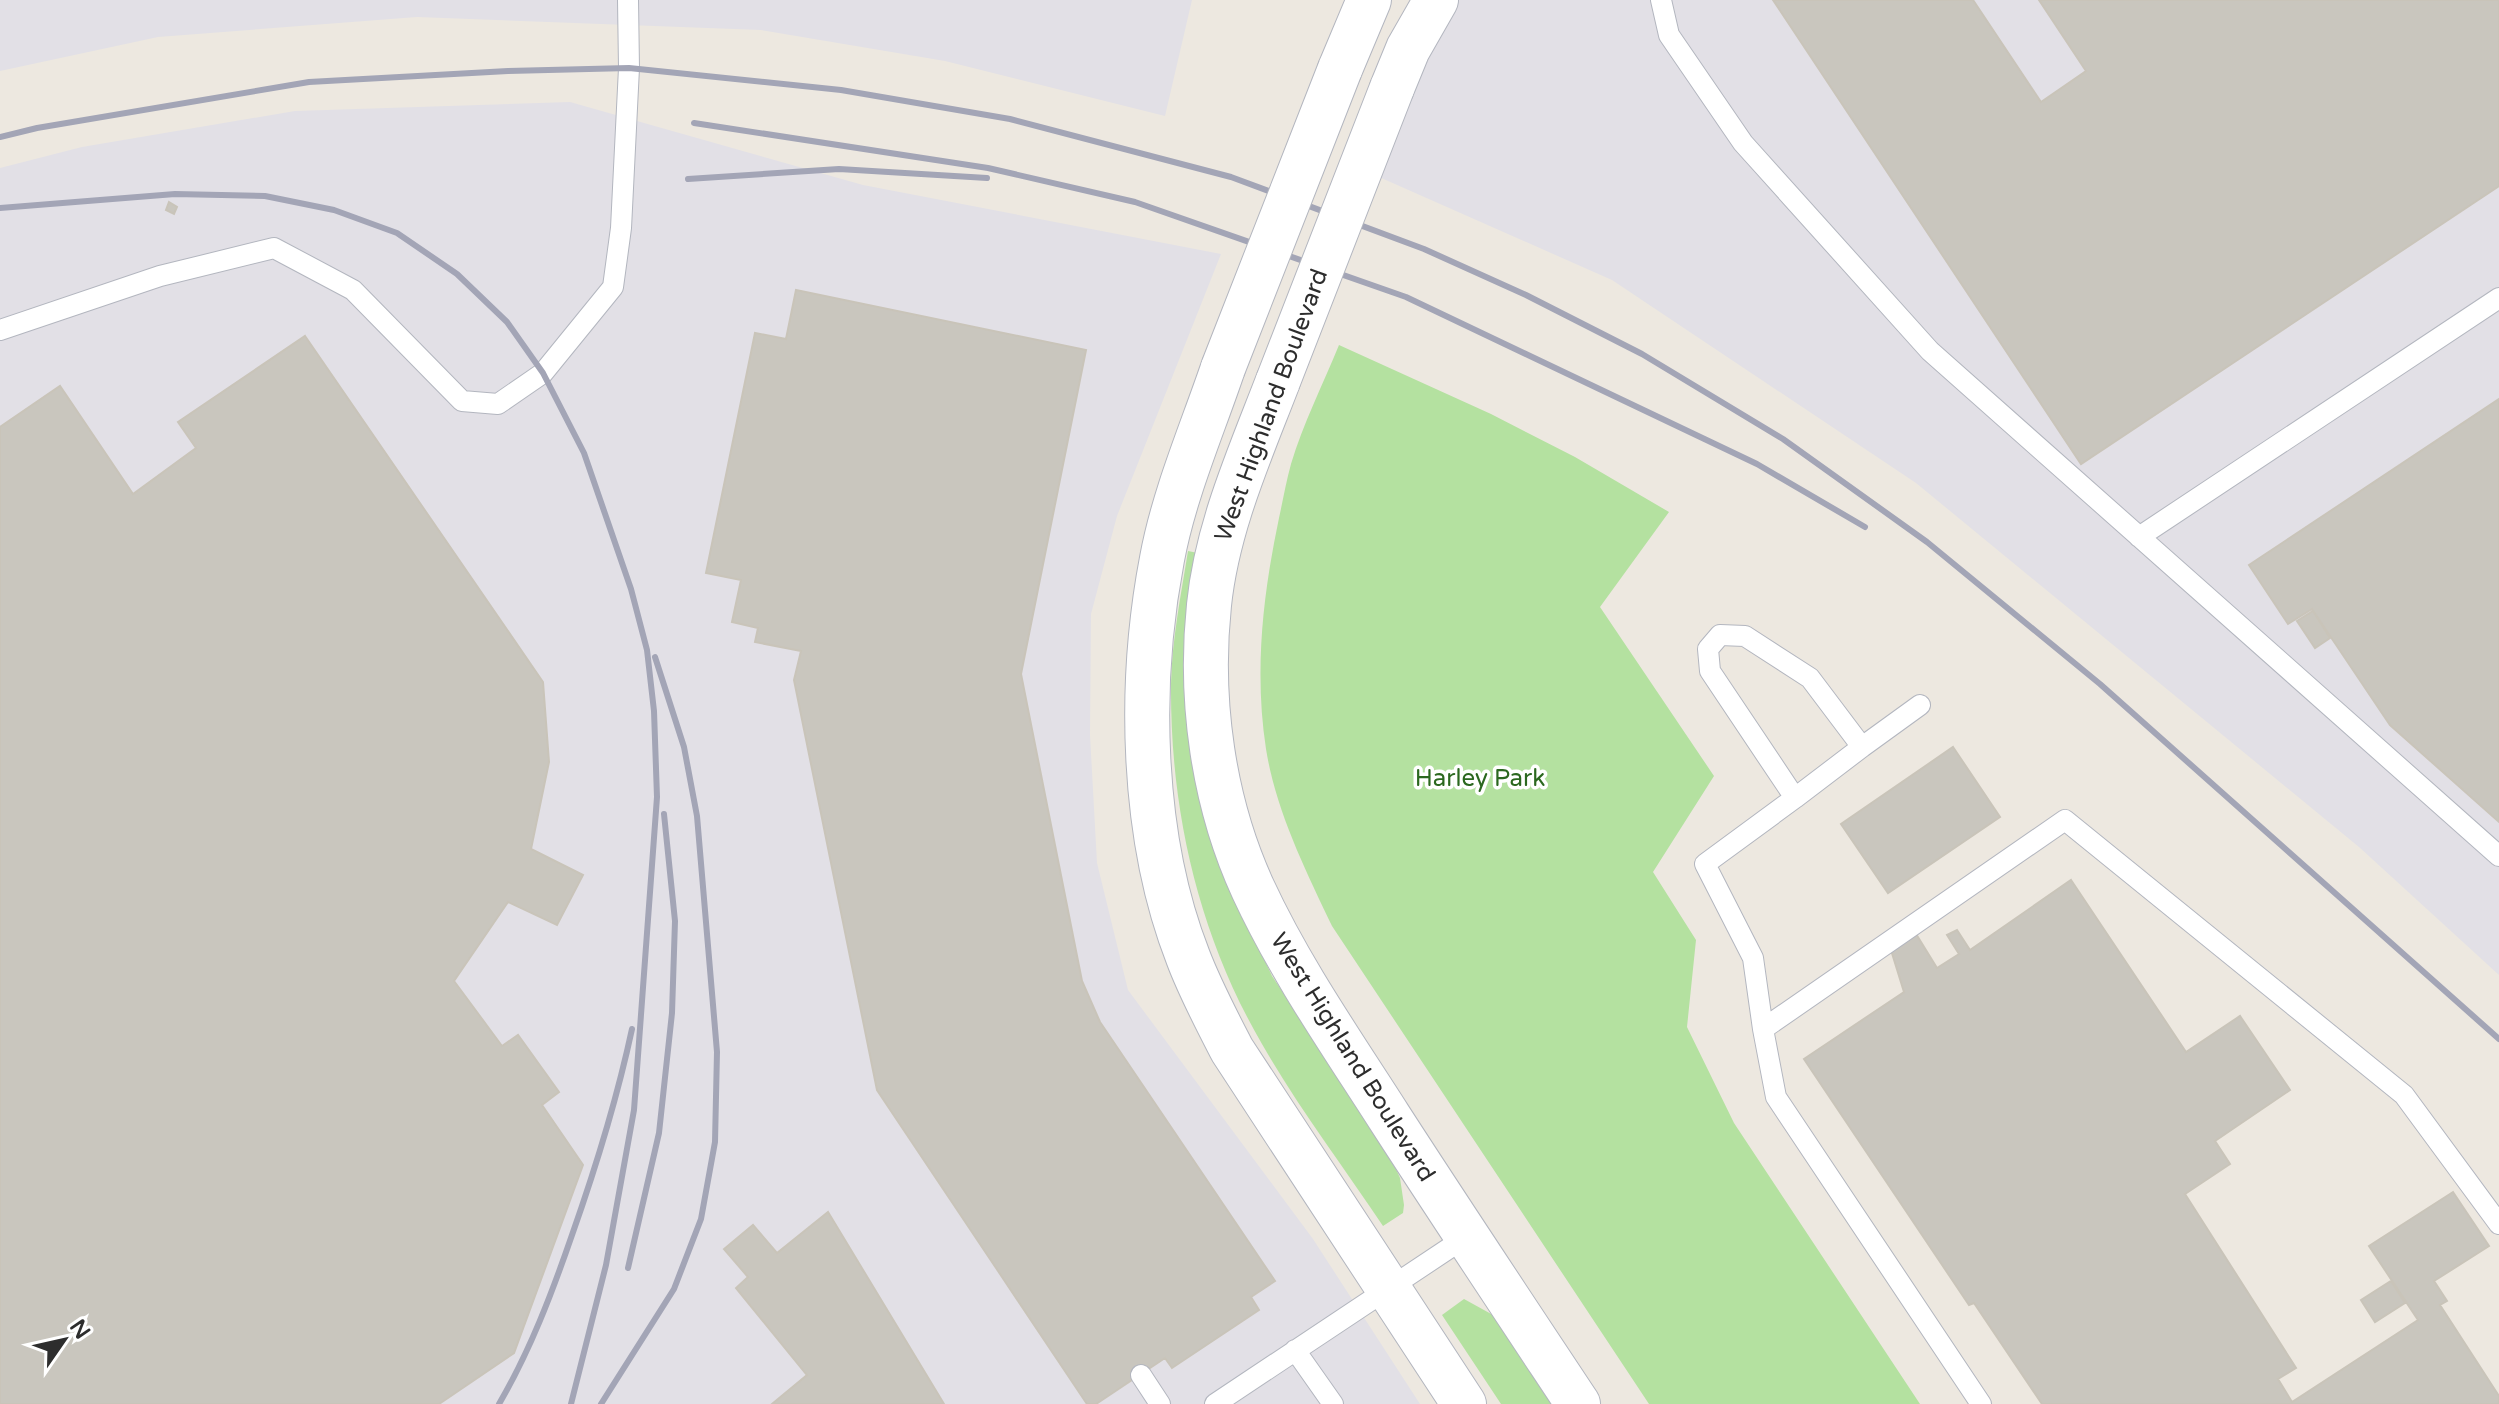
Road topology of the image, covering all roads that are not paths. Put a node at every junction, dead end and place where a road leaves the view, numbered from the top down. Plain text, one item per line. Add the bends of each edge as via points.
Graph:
1 (628, 0) edge
2 (1369, 0) edge
3 (1436, 0) edge
4 (1661, 0) edge
5 (2499, 298) edge
6 (0, 330) edge
7 (2139, 537) junction
8 (1920, 705) dead end
9 (1862, 747) junction
10 (1795, 798) junction
11 (2499, 856) edge
12 (1763, 1029) junction
13 (2499, 1224) edge
14 (1466, 1237) junction
15 (1386, 1289) junction
16 (1295, 1350) junction
17 (1141, 1375) dead end
18 (1160, 1404) edge
19 (1215, 1404) edge
20 (1333, 1404) edge
21 (1464, 1404) edge
22 (1578, 1404) edge
23 (1981, 1404) edge

1 - 6 lane via 621,228 613,287 543,373 498,404 462,401 353,290 274,248 160,276
2 - 15 street, bridge via 1223,368 1175,508 1154,613 1147,725 1158,846 1186,953 1232,1050
3 - 14 street, West Highland Boulevard, bridge via 1392,88 1232,501 1209,605 1207,694 1219,787 1251,885 1298,975
4 - 7 lane via 1669,35 1743,143 1930,351
5 - 7 lane
7 - 11 lane
8 - 9 lane
9 - 10 lane
9 - 10 lane via 1810,678 1745,636 1720,635 1708,649 1710,671
10 - 12 lane via 1705,864 1753,958
12 - 13 lane via 2065,820 2404,1095
12 - 23 lane via 1776,1097
14 - 15 lane
14 - 22 street, West Highland Boulevard
15 - 16 lane
15 - 21 street
16 - 19 lane
16 - 20 lane
17 - 18 lane

